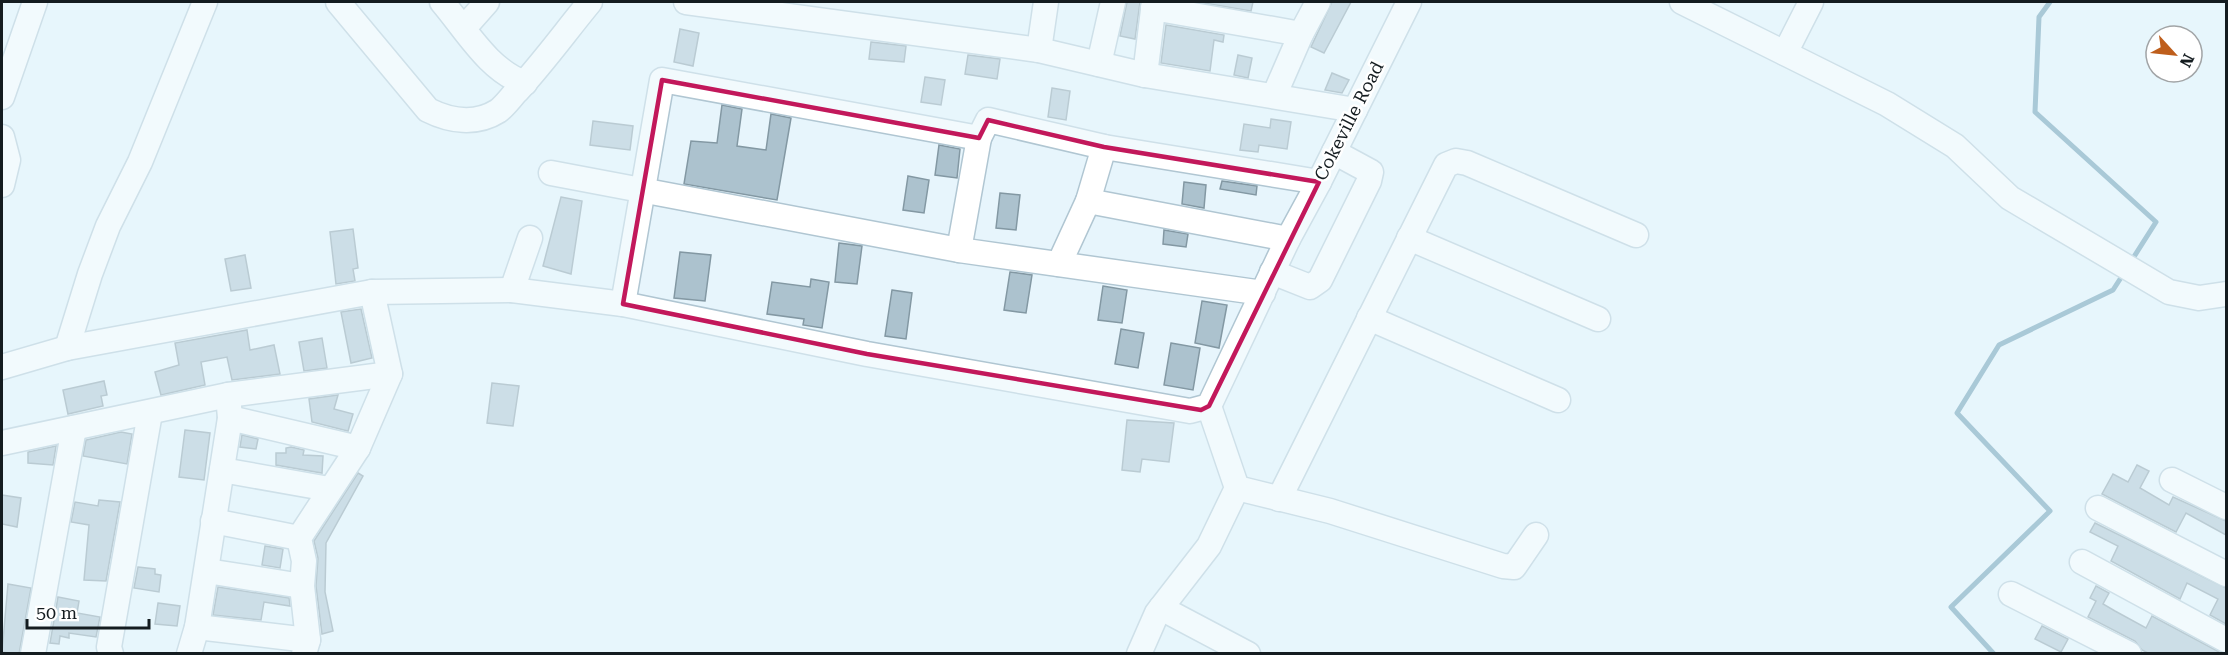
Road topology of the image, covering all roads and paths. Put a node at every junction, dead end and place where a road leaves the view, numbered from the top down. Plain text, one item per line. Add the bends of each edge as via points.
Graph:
1 (35, 2) edge
2 (205, 2) edge
3 (338, 2) edge
4 (442, 2) edge
5 (487, 2) edge
6 (590, 2) edge
7 (690, 2) edge
8 (1046, 2) edge
9 (1113, 2) edge
10 (1318, 2) edge
11 (1409, 2) edge
12 (1682, 2) edge
13 (1811, 2) edge
14 (1154, 5) edge
15 (464, 28) junction
16 (1301, 34) junction
17 (11, 40) edge
18 (1039, 50) junction
19 (1785, 53) junction
20 (1099, 64) junction
21 (1145, 75) junction
22 (525, 83) junction
23 (1274, 96) junction
24 (2, 97) edge
25 (1355, 110) junction
26 (2, 137) edge
27 (979, 138) junction
28 (1104, 147) junction
29 (1334, 152) junction
30 (551, 173) dead end
31 (1319, 182) junction
32 (2, 185) edge
33 (642, 190) junction
34 (1088, 201) junction
35 (1636, 235) dead end
36 (530, 238) dead end
37 (1409, 238) junction
38 (1288, 239) junction
39 (959, 250) junction
40 (1059, 264) junction
41 (1268, 283) junction
42 (512, 290) junction
43 (372, 292) junction
44 (2226, 294) edge
45 (623, 304) junction
46 (1369, 318) junction
47 (1598, 319) dead end
48 (67, 348) junction
49 (2, 367) edge
50 (390, 374) junction
51 (1558, 400) dead end
52 (229, 406) junction
53 (1209, 406) junction
54 (150, 413) junction
55 (74, 428) junction
56 (2, 443) edge
57 (357, 448) junction
58 (222, 470) junction
59 (2172, 480) dead end
60 (1237, 488) junction
61 (329, 489) junction
62 (1279, 499) junction
63 (2226, 507) edge
64 (2098, 508) dead end
65 (213, 521) junction
66 (1536, 535) dead end
67 (299, 538) junction
68 (2082, 562) dead end
69 (207, 571) junction
70 (2226, 574) edge
71 (302, 586) junction
72 (2011, 594) dead end
73 (1161, 608) junction
74 (197, 627) junction
75 (2226, 640) edge
76 (306, 647) edge
77 (33, 654) edge
78 (111, 654) edge
79 (189, 654) edge
80 (1139, 654) edge
81 (1248, 654) edge
82 (2129, 654) edge

1 - 17 street
2 - 48 street via 140,162 108,226
3 - 22 street via 428,110 445,118 482,118 499,110
4 - 15 street
5 - 15 street
6 - 22 street
7 - 18 street
8 - 18 street
9 - 20 street
10 - 16 street
11 - 25 street, Cokeville Road
12 - 19 street
13 - 19 street
14 - 16 street
14 - 21 street
15 - 22 street via 503,73
16 - 23 street
17 - 24 street
18 - 20 street
19 - 44 street via 1887,104 1955,147 2010,198 2169,292 2199,298
20 - 21 street
21 - 23 street
23 - 25 street
25 - 29 street, Cokeville Road
26 - 32 street via 8,160
27 - 28 street via 988,120
27 - 33 street via 662,80
27 - 39 street
28 - 31 street
28 - 34 street
29 - 31 street, Cokeville Road
29 - 41 street via 1371,172 1320,280 1310,287
30 - 33 street
31 - 38 street, Cokeville Road
33 - 39 street
33 - 45 street
34 - 38 street
34 - 40 street
35 - 37 street via 1456,161 1446,165
36 - 42 street
37 - 46 street
37 - 47 street
38 - 41 street, Cokeville Road
39 - 40 street
40 - 41 street
41 - 53 street, Cokeville Road
42 - 43 street
42 - 45 street
43 - 48 street
43 - 50 street
45 - 53 street via 867,354 1179,409 1201,410
46 - 51 street
46 - 62 street
48 - 49 street
50 - 52 street
50 - 57 street
52 - 54 street
52 - 57 street
52 - 58 street
53 - 60 street
54 - 55 street
54 - 78 street via 109,647
55 - 56 street
55 - 77 street
57 - 61 street
58 - 61 street
58 - 65 street
59 - 63 street
60 - 62 street
60 - 73 street via 1209,546
61 - 67 street
62 - 66 street via 1362,520 1503,566 1514,567
64 - 70 street
65 - 67 street
65 - 69 street
67 - 71 street via 304,561
68 - 75 street
69 - 71 street
69 - 74 street
71 - 76 street
72 - 82 street
73 - 80 street
73 - 81 street
74 - 76 street
74 - 79 street

